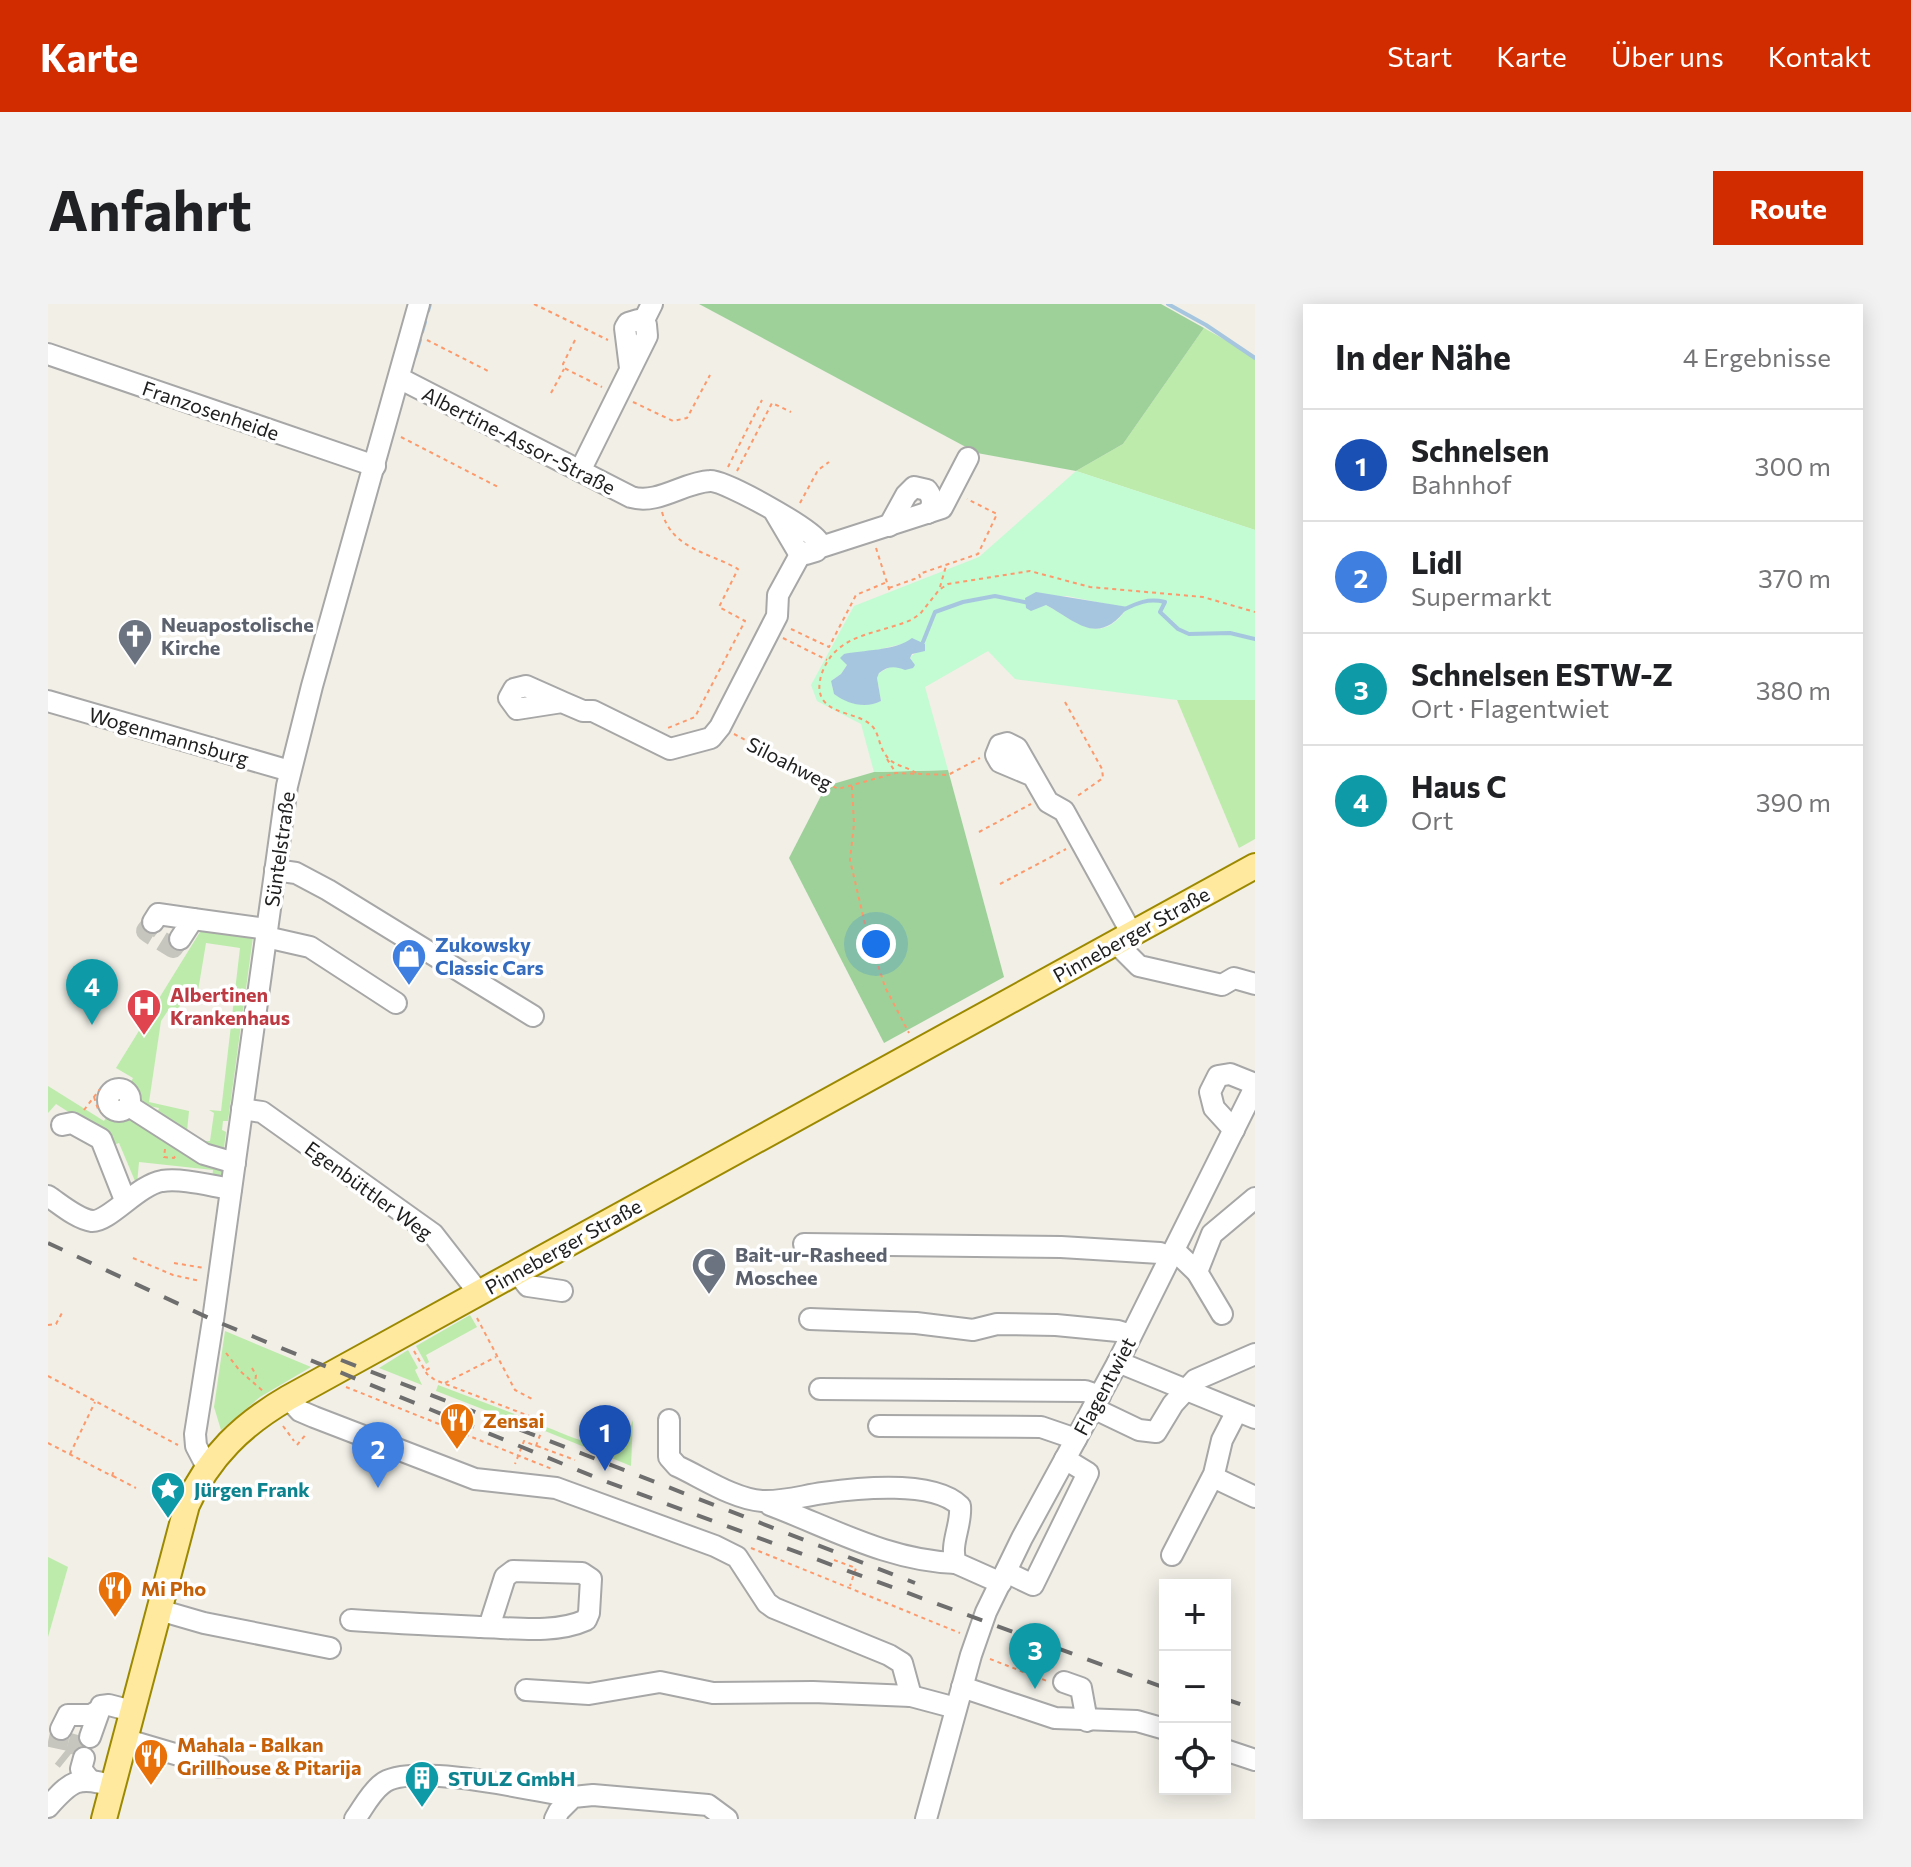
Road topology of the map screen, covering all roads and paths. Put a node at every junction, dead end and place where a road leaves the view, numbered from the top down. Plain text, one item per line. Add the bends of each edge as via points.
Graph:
1 (419, 304) edge
2 (534, 304) edge
3 (647, 313) edge
4 (411, 334) junction
5 (575, 340) dead end
6 (48, 354) edge
7 (628, 359) junction
8 (564, 368) junction
9 (490, 372) dead end
10 (710, 375) dead end
11 (399, 378) junction
12 (551, 393) dead end
13 (618, 394) junction
14 (762, 400) dead end
15 (791, 412) dead end
16 (384, 429) junction
17 (968, 458) dead end
18 (829, 462) dead end
19 (375, 466) junction
20 (728, 467) dead end
21 (580, 471) junction
22 (737, 471) dead end
23 (500, 488) dead end
24 (952, 492) junction
25 (658, 496) junction
26 (800, 503) dead end
27 (928, 513) junction
28 (880, 529) junction
29 (810, 550) junction
30 (946, 565) junction
31 (887, 582) junction
32 (939, 590) junction
33 (1255, 612) edge
34 (772, 626) junction
35 (828, 661) junction
36 (48, 701) edge
37 (562, 702) dead end
38 (1065, 702) dead end
39 (720, 727) junction
40 (643, 736) junction
41 (998, 748) joint
42 (885, 754) junction
43 (290, 771) junction
44 (896, 773) junction
45 (916, 773) junction
46 (852, 785) junction
47 (1045, 797) junction
48 (1064, 811) junction
49 (979, 832) dead end
50 (1081, 841) junction
51 (1255, 866) edge
52 (275, 870) junction
53 (1000, 884) dead end
54 (193, 919) junction
55 (153, 922) dead end
56 (267, 933) junction
57 (1124, 938) junction
58 (180, 939) dead end
59 (1255, 984) edge
60 (396, 1003) dead end
61 (533, 1016) dead end
62 (918, 1051) junction
63 (1255, 1086) edge
64 (100, 1089) dead end
65 (129, 1106) dead end
66 (242, 1109) junction
67 (68, 1124) joint
68 (1234, 1130) junction
69 (235, 1163) junction
70 (231, 1189) junction
71 (48, 1196) edge
72 (1255, 1198) edge
73 (125, 1200) junction
74 (804, 1244) dead end
75 (1172, 1253) junction
76 (133, 1258) dead end
77 (174, 1263) dead end
78 (208, 1269) dead end
79 (517, 1272) junction
80 (1197, 1272) junction
81 (207, 1283) dead end
82 (562, 1291) dead end
83 (473, 1296) junction
84 (62, 1313) dead end
85 (1222, 1314) dead end
86 (810, 1319) dead end
87 (48, 1325) edge
88 (404, 1334) junction
89 (1131, 1335) junction
90 (211, 1338) junction
91 (1255, 1354) edge
92 (497, 1357) junction
93 (1118, 1362) junction
94 (432, 1367) dead end
95 (252, 1368) dead end
96 (425, 1370) junction
97 (48, 1376) edge
98 (443, 1383) junction
99 (254, 1384) junction
100 (820, 1389) dead end
101 (1186, 1390) junction
102 (532, 1399) dead end
103 (96, 1401) junction
104 (283, 1401) junction
105 (1096, 1402) junction
106 (1246, 1414) edge
107 (669, 1420) dead end
108 (879, 1426) dead end
109 (1076, 1439) junction
110 (48, 1443) edge
111 (536, 1446) junction
112 (187, 1448) dead end
113 (70, 1454) junction
114 (518, 1455) dead end
115 (214, 1458) junction
116 (1065, 1459) junction
117 (575, 1460) dead end
118 (114, 1470) dead end
119 (112, 1476) junction
120 (1213, 1477) junction
121 (136, 1488) dead end
122 (1255, 1497) edge
123 (759, 1501) junction
124 (1172, 1555) dead end
125 (834, 1560) dead end
126 (956, 1563) junction
127 (1003, 1578) junction
128 (849, 1587) dead end
129 (159, 1610) junction
130 (351, 1620) dead end
131 (489, 1627) junction
132 (330, 1648) dead end
133 (997, 1661) dead end
134 (1064, 1682) joint
135 (962, 1687) junction
136 (526, 1690) dead end
137 (911, 1696) junction
138 (956, 1708) junction
139 (132, 1711) junction
140 (1087, 1721) junction
141 (80, 1725) tunnel mouth
142 (1159, 1727) edge
143 (124, 1739) junction
144 (1231, 1752) edge
145 (1255, 1760) edge
146 (219, 1767) dead end
147 (573, 1797) junction
148 (108, 1801) edge
149 (48, 1807) edge
150 (93, 1819) edge
151 (355, 1819) edge
152 (555, 1819) edge
153 (727, 1819) edge
154 (926, 1819) edge

1 - 4 street, Süntelstraße
2 - 7 path
3 - 7 street via 647,336
4 - 9 path
4 - 11 street, Süntelstraße
5 - 8 path
6 - 19 street, Franzosenheide
7 - 13 street
8 - 12 path
8 - 13 path
10 - 13 path via 687,418 673,421
11 - 16 street, Süntelstraße
11 - 21 street, Albertine-Assor-Straße
13 - 21 street
14 - 20 path
15 - 22 path via 772,403
16 - 19 street, Süntelstraße
16 - 23 path
17 - 24 street
18 - 26 path via 818,470
19 - 43 street, Süntelstraße
21 - 25 street, Albertine-Assor-Straße via 635,498
24 - 27 street via 945,506
24 - 30 path via 997,514 978,554
25 - 29 street, Albertine-Assor-Straße via 715,481 774,511
25 - 40 path via 666,525 677,540 738,569 719,607 745,621 692,720
27 - 28 street
27 - 28 street via 932,497 914,487
28 - 29 street
28 - 31 path
29 - 34 street via 778,595
30 - 31 path via 890,590
30 - 32 path
31 - 34 path via 856,595 829,647
32 - 33 path via 1005,573 1038,571 1090,587 1203,597
32 - 35 path via 911,620 845,642
34 - 35 path
34 - 39 street
35 - 42 path via 820,678 822,698 871,726
36 - 43 street, Wogenmannsburg
37 - 40 street via 604,715
38 - 48 path via 1103,778 1075,798 1075,808
39 - 40 street via 711,738 670,749
39 - 46 path, Siloahweg via 838,789
41 - 45 path, Siloahweg via 948,775
41 - 47 street via 1004,743 1015,746
42 - 44 path
42 - 45 path
43 - 52 street, Süntelstraße
44 - 45 path, Siloahweg
44 - 46 path, Siloahweg
46 - 62 path via 850,860 865,924 885,987
47 - 48 street
47 - 49 path
48 - 50 street
50 - 53 path
50 - 57 street
51 - 57 main road, Pinneberger Straße
52 - 56 street, Süntelstraße
52 - 61 street via 296,873 328,890
54 - 55 street via 158,914
54 - 56 street
54 - 58 street
56 - 60 street via 327,955
56 - 66 street, Süntelstraße
57 - 59 street via 1139,966 1222,985 1234,978
57 - 62 main road, Pinneberger Straße
62 - 79 main road, Pinneberger Straße
63 - 68 street, Flagentwiet
63 - 68 street via 1230,1074 1218,1076 1210,1092 1214,1108
64 - 67 path
65 - 69 street via 204,1154
66 - 69 street, Süntelstraße
66 - 83 street, Egenbüttler Weg via 262,1112 433,1234
67 - 73 street via 101,1139
68 - 75 street, Flagentwiet
69 - 70 street, Süntelstraße
70 - 73 street via 167,1181
70 - 90 street, Süntelstraße
71 - 73 street via 92,1221
72 - 80 street via 1212,1234
74 - 75 street
75 - 80 street
75 - 89 street, Flagentwiet
76 - 81 path
77 - 78 path
79 - 82 street via 528,1286
79 - 83 main road, Pinneberger Straße
80 - 85 street
83 - 88 main road, Pinneberger Straße
83 - 92 path
84 - 87 path via 56,1324
86 - 89 street via 973,1330 997,1324 1056,1325
88 - 96 path
88 - 104 main road, Pinneberger Straße
89 - 93 street, Flagentwiet
90 - 99 path
90 - 115 street, Süntelstraße via 195,1441
91 - 101 street via 1200,1376
92 - 98 path
92 - 102 path via 515,1390
93 - 101 street
93 - 105 street, Flagentwiet
94 - 96 path
95 - 99 path
96 - 98 path
97 - 103 path
98 - 111 path via 545,1422
99 - 104 path
100 - 105 street via 1085,1391
101 - 105 street via 1156,1432 1139,1430
101 - 106 street
103 - 112 path
103 - 113 path
104 - 115 main road, Pinneberger Straße via 244,1427
104 - 137 street via 475,1479 556,1488 715,1546 737,1557 774,1608 902,1663
105 - 109 street, Flagentwiet
106 - 120 street via 1222,1440
107 - 123 street via 669,1457 677,1466
108 - 109 street via 1041,1427
109 - 116 street, Flagentwiet
110 - 113 path
111 - 114 path via 524,1441
111 - 117 path
113 - 119 path
115 - 129 main road, Pinneberger Straße via 184,1515
116 - 127 street, Flagentwiet
116 - 127 street via 1088,1473 1033,1585
118 - 119 path
119 - 121 path
120 - 122 street
120 - 124 street
123 - 126 street via 884,1552
123 - 126 street via 857,1491 937,1493 960,1506 952,1553
125 - 128 path via 856,1568
126 - 127 street
127 - 135 street, Flagentwiet
129 - 132 street
129 - 139 main road, Pinneberger Straße
130 - 131 street
131 - 131 street via 574,1625 586,1620 591,1579 582,1573 513,1571 505,1577
133 - 134 path via 1050,1682
134 - 140 street via 1081,1688
135 - 138 street, Flagentwiet
135 - 140 street via 1055,1718
136 - 137 street via 589,1694 660,1682 713,1693
137 - 138 street
138 - 154 street, Flagentwiet
139 - 141 street via 105,1705
139 - 143 main road, Pinneberger Straße
140 - 142 street via 1137,1721
143 - 146 street
143 - 148 main road, Pinneberger Straße
144 - 145 street
147 - 151 street via 410,1775 382,1783
147 - 152 street
147 - 153 street via 708,1805
148 - 149 street via 78,1764 77,1780
148 - 150 main road

